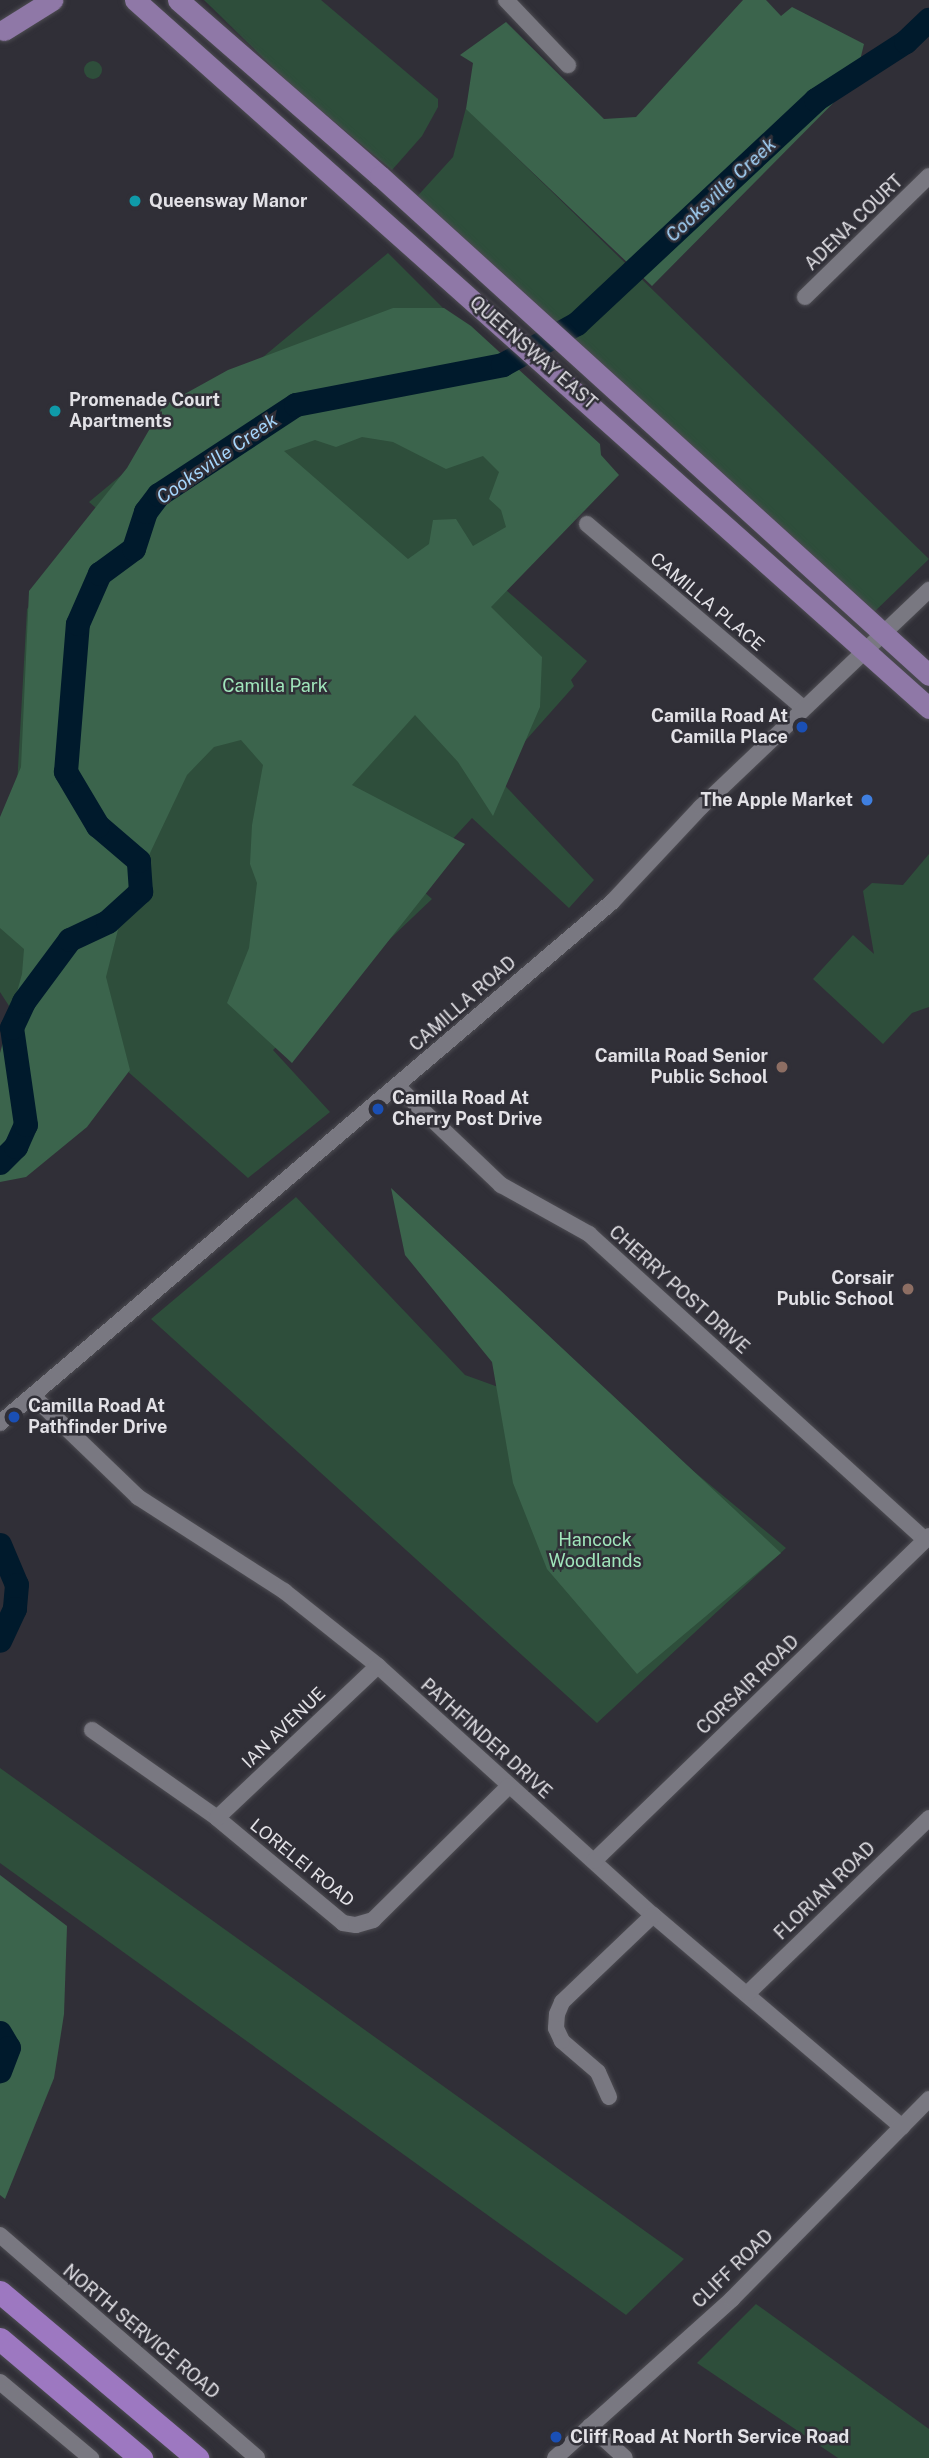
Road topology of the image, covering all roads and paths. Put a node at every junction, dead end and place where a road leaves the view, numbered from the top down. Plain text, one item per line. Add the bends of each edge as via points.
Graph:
1 (34, 0) edge
2 (52, 0) edge
3 (121, 0) edge
4 (181, 0) edge
5 (506, 0) edge
6 (142, 7) edge
7 (2, 32) edge
8 (568, 65) dead end
9 (929, 176) edge
10 (805, 297) dead end
11 (587, 524) dead end
12 (929, 590) edge
13 (883, 633) junction
14 (864, 650) junction
15 (929, 675) edge
16 (803, 708) junction
17 (929, 708) edge
18 (397, 1086) junction
19 (33, 1396) junction
20 (0, 1423) edge
21 (927, 1538) edge
22 (377, 1666) junction
23 (92, 1730) dead end
24 (508, 1787) junction
25 (217, 1818) junction
26 (929, 1818) edge
27 (594, 1861) junction
28 (653, 1915) junction
29 (748, 1993) junction
30 (609, 2097) dead end
31 (929, 2099) edge
32 (902, 2127) junction
33 (0, 2235) edge
34 (0, 2292) edge
35 (0, 2339) edge
36 (0, 2382) edge
37 (590, 2426) junction
38 (75, 2452) edge
39 (90, 2458) edge
40 (141, 2458) edge
41 (197, 2458) edge
42 (257, 2458) edge
43 (555, 2458) edge
44 (625, 2458) edge

1 - 7 main road
2 - 7 main road
3 - 6 main road, QUEENSWAY EAST
4 - 13 main road, QUEENSWAY EAST
5 - 8 street
6 - 14 main road, QUEENSWAY EAST
9 - 10 street, ADENA COURT
11 - 16 street, CAMILLA PLACE
12 - 13 street, CAMILLA ROAD
13 - 14 street, CAMILLA ROAD
13 - 15 main road, QUEENSWAY EAST
14 - 16 street, CAMILLA ROAD
14 - 17 main road, QUEENSWAY EAST
16 - 18 street, CAMILLA ROAD via 611,902
18 - 19 street, CAMILLA ROAD
18 - 21 street, CHERRY POST DRIVE via 500,1185 589,1234
19 - 20 street, CAMILLA ROAD
19 - 22 street, PATHFINDER DRIVE via 138,1497 284,1591
21 - 27 street, CORSAIR ROAD
22 - 24 street, PATHFINDER DRIVE
22 - 25 street, IAN AVENUE
23 - 25 street, LORELEI ROAD
24 - 25 street, LORELEI ROAD via 373,1920 356,1926 343,1923
24 - 27 street, PATHFINDER DRIVE
26 - 29 street, FLORIAN ROAD
27 - 28 street, PATHFINDER DRIVE
28 - 29 street, PATHFINDER DRIVE
28 - 30 street via 562,2002 557,2014 556,2028 562,2041 598,2072
29 - 32 street, PATHFINDER DRIVE
31 - 32 street, CLIFF ROAD
32 - 37 street, CLIFF ROAD via 732,2299
33 - 42 street, NORTH SERVICE ROAD
34 - 41 highway
35 - 40 highway
36 - 38 street
37 - 43 street, CLIFF ROAD
37 - 44 street
38 - 39 street

